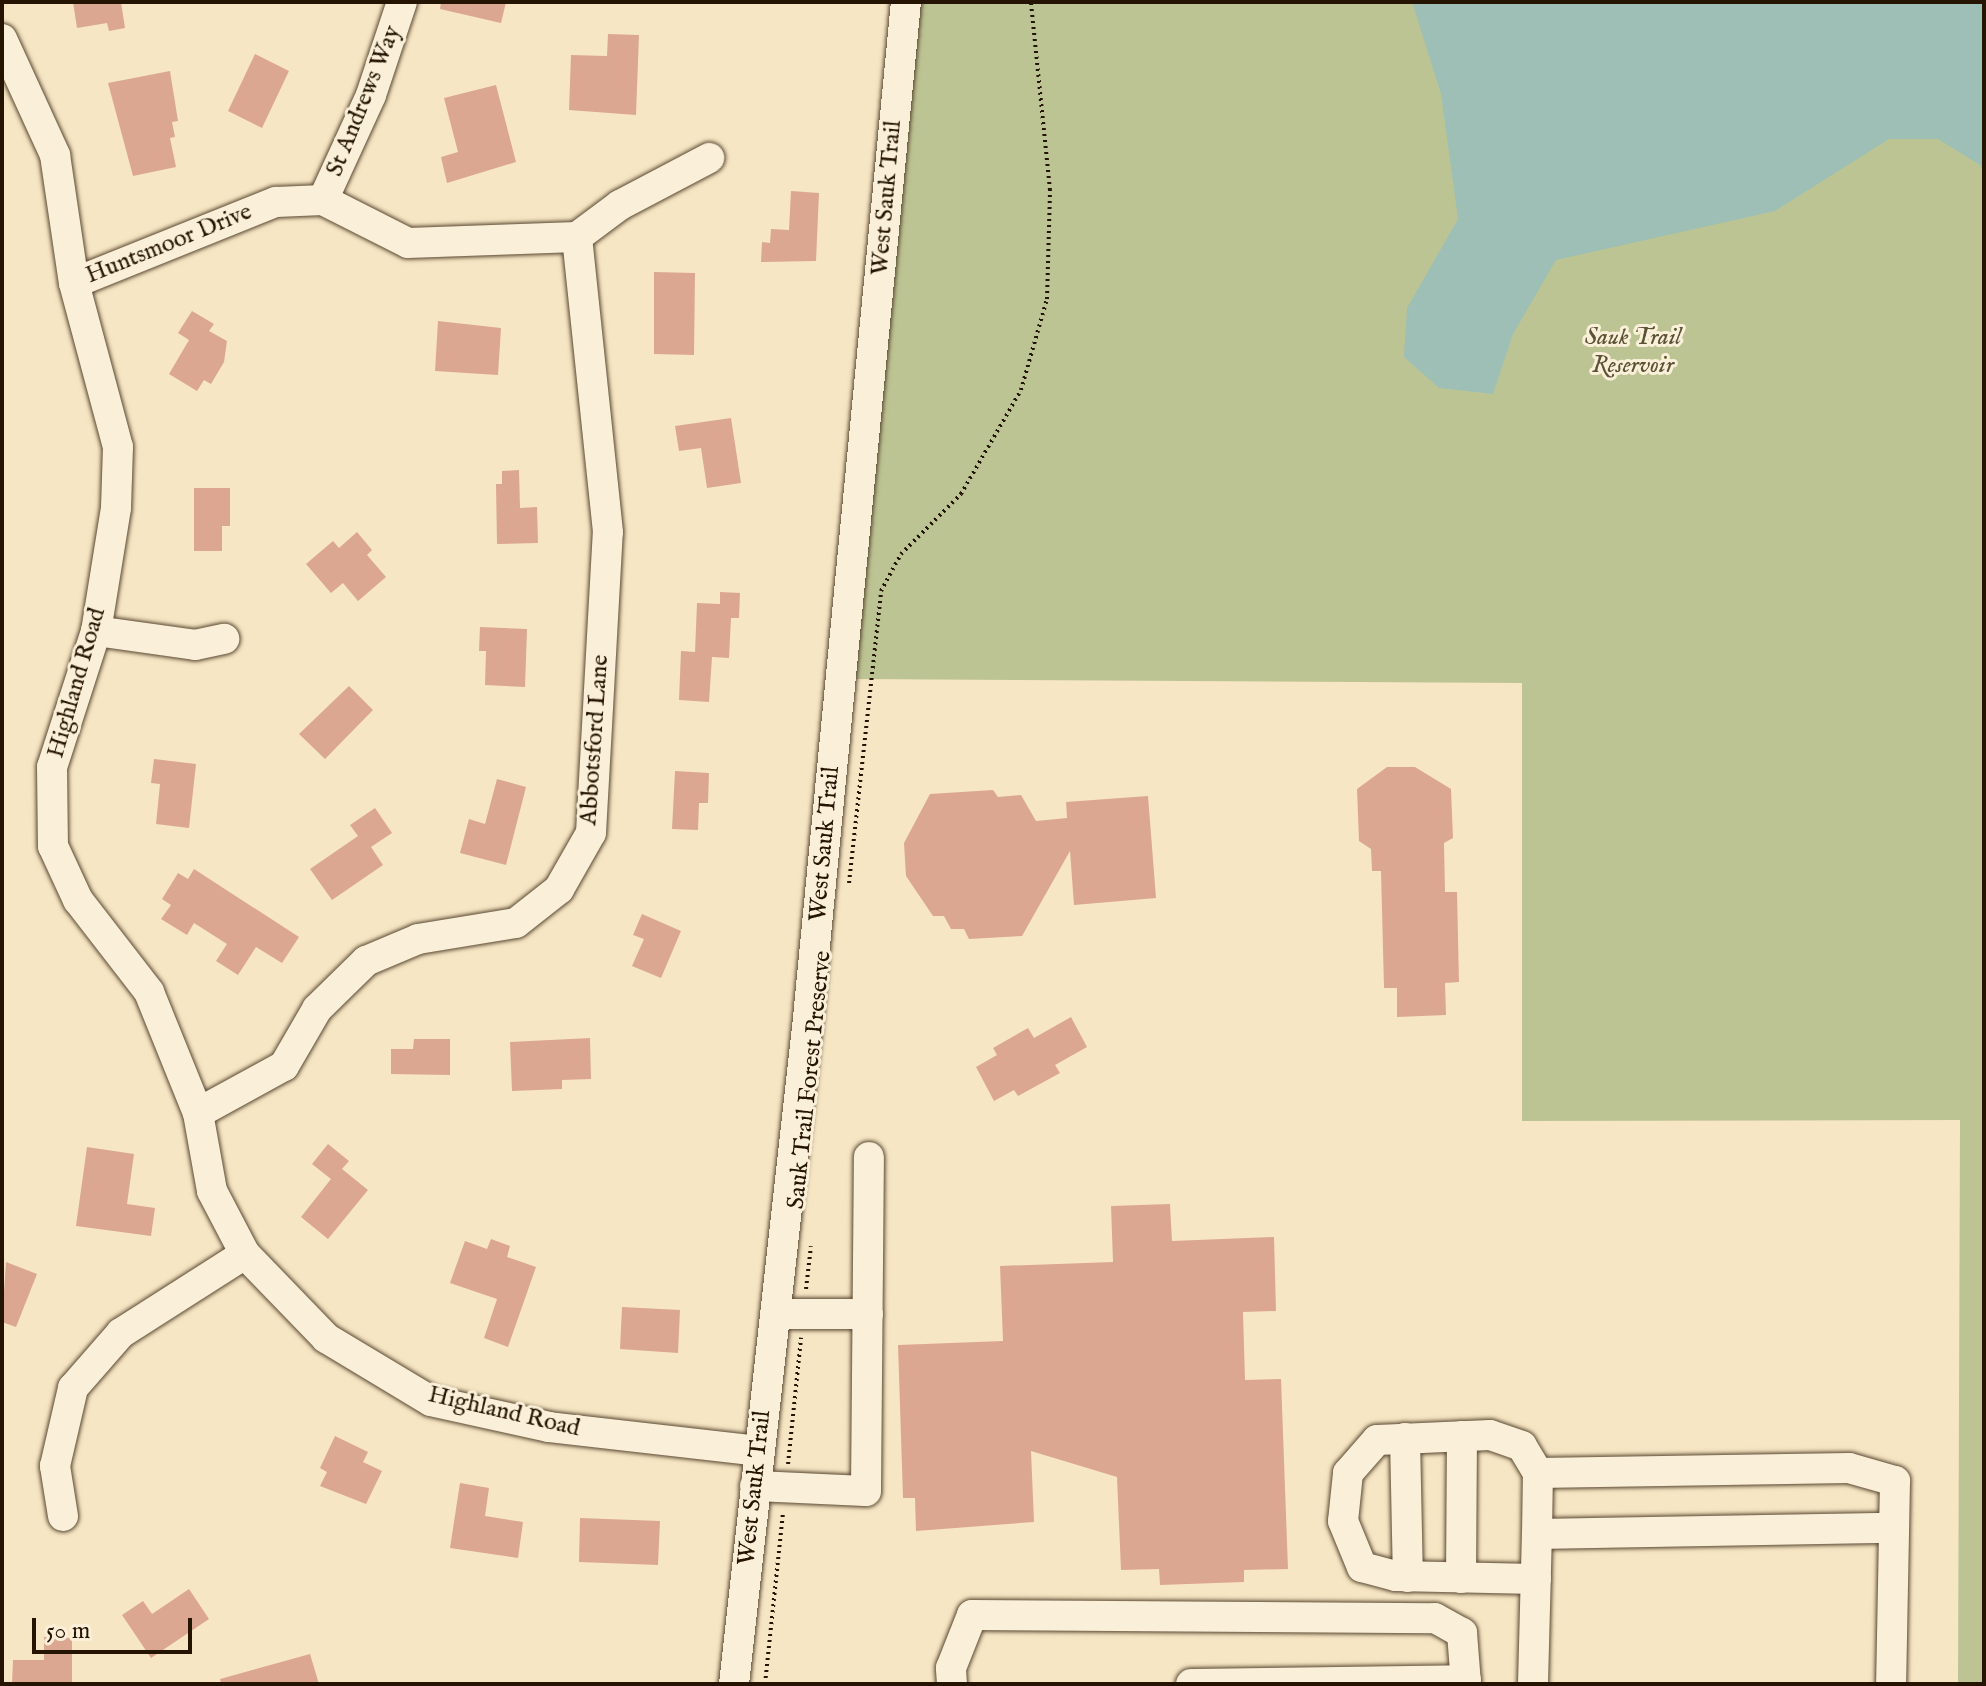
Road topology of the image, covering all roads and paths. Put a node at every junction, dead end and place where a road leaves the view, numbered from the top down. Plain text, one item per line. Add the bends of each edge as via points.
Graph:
1 (402, 2) edge
2 (906, 2) edge
3 (1031, 2) edge
4 (2, 39) edge
5 (709, 158) dead end
6 (323, 200) junction
7 (577, 237) junction
8 (74, 283) junction
9 (96, 631) junction
10 (224, 639) dead end
11 (848, 894) dead end
12 (198, 1113) junction
13 (869, 1157) dead end
14 (812, 1237) dead end
15 (245, 1254) junction
16 (789, 1314) junction
17 (868, 1314) junction
18 (1462, 1436) junction
19 (1405, 1438) junction
20 (759, 1451) junction
21 (1538, 1473) junction
22 (770, 1488) junction
23 (63, 1516) dead end
24 (1891, 1528) junction
25 (1537, 1534) junction
26 (1408, 1577) junction
27 (1461, 1578) junction
28 (1536, 1579) junction
29 (1466, 1682) edge
30 (734, 1684) edge
31 (765, 1684) edge
32 (952, 1684) edge
33 (1191, 1684) edge
34 (1533, 1684) edge
35 (1891, 1684) edge

1 - 6 street, St Andrews Way via 371,95
2 - 16 street, West Sauk Trail via 807,1028
3 - 11 path via 1050,190 1047,299 1021,390 961,494 901,554 881,591
4 - 8 street, Highland Road via 55,155
5 - 7 street via 620,205
6 - 7 street, Huntsmoor Drive via 408,243
6 - 8 street, Huntsmoor Drive via 276,202 220,220
7 - 12 street, Abbotsford Lane via 608,532 591,833 559,889 516,923 418,939 366,961 317,1009 284,1066
8 - 9 street, Highland Road via 118,447 116,508
9 - 10 street via 195,645
9 - 12 street, Highland Road via 52,767 53,846 78,900 149,992
12 - 15 street, Highland Road via 212,1191
13 - 17 street
14 - 16 path, Sauk Trail Forest Preserve
15 - 20 street, Highland Road via 326,1338 431,1401 549,1427
15 - 23 street via 121,1333 73,1388 55,1466
16 - 17 street
16 - 20 street, West Sauk Trail
16 - 22 path, Sauk Trail Forest Preserve
17 - 22 street via 866,1491
18 - 19 street
18 - 21 street via 1490,1435 1522,1446
18 - 27 street
19 - 26 street
19 - 26 street via 1377,1440 1348,1473 1343,1521 1362,1567
20 - 22 street, West Sauk Trail
21 - 24 street via 1849,1468 1895,1481
21 - 25 street
22 - 30 street, West Sauk Trail
22 - 31 path, Sauk Trail Forest Preserve
24 - 25 street
24 - 35 street
25 - 28 street
26 - 27 street
27 - 28 street
28 - 34 street
29 - 32 street via 1462,1633 1435,1618 972,1615 951,1668
29 - 33 street

